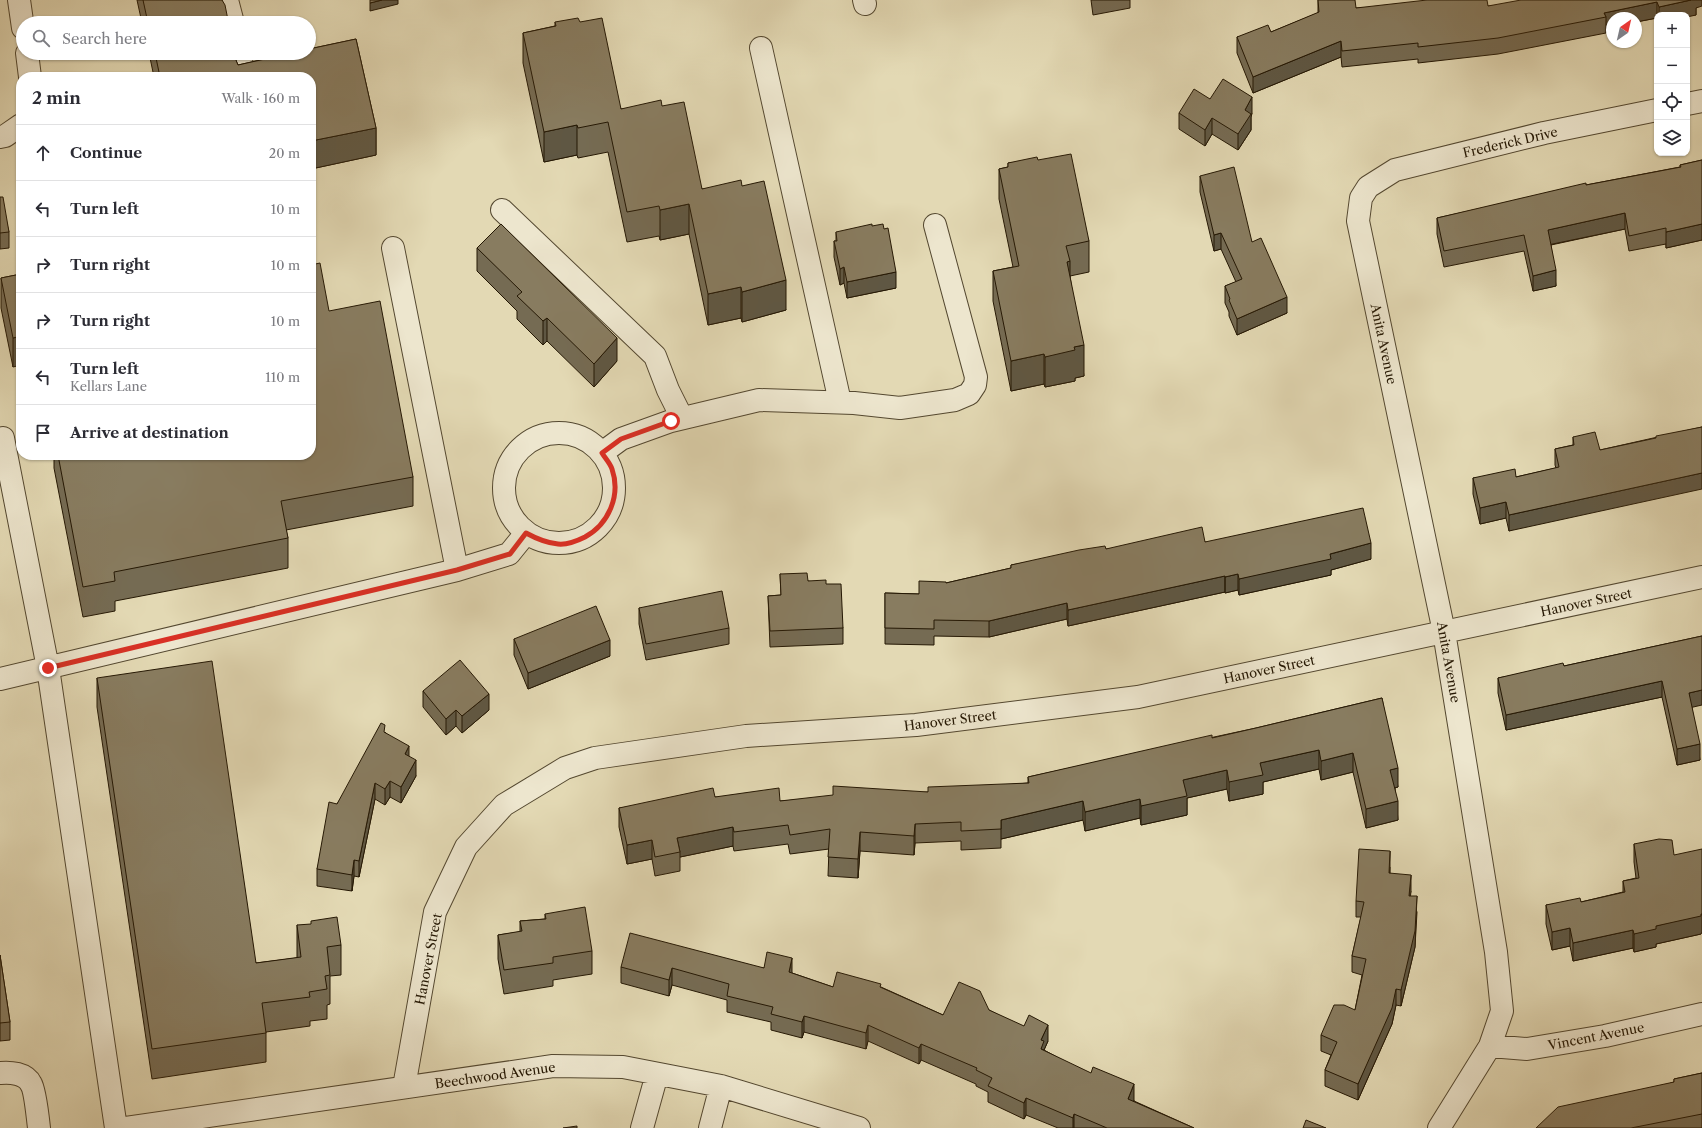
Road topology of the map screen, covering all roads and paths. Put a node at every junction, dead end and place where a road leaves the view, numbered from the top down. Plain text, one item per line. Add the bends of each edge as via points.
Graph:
1 (19, 0) edge
2 (227, 0) edge
3 (21, 16) edge
4 (231, 16) edge
5 (761, 48) dead end
6 (28, 60) edge
7 (241, 60) edge
8 (29, 72) edge
9 (244, 72) edge
10 (1702, 101) edge
11 (1690, 103) edge
12 (1654, 111) edge
13 (16, 128) edge
14 (0, 137) edge
15 (1368, 187) joint
16 (502, 210) dead end
17 (936, 225) dead end
18 (393, 248) dead end
19 (840, 402) junction
20 (682, 418) junction
21 (3, 438) dead end
22 (602, 453) junction
23 (526, 533) junction
24 (457, 570) junction
25 (1702, 577) edge
26 (1444, 632) junction
27 (48, 668) junction
28 (0, 679) edge
29 (1702, 1014) edge
30 (1490, 1046) junction
31 (0, 1073) edge
32 (656, 1074) junction
33 (721, 1086) junction
34 (404, 1087) junction
35 (848, 1126) edge
36 (39, 1128) edge
37 (116, 1128) edge
38 (126, 1128) edge
39 (642, 1128) edge
40 (710, 1128) edge
41 (1439, 1128) edge

1 - 3 street
2 - 4 street
5 - 19 street
6 - 8 street
7 - 9 street
10 - 11 street
12 - 15 street, Frederick Drive via 1544,133 1395,170
13 - 14 street
15 - 26 street, Anita Avenue via 1361,198 1358,221
16 - 20 street via 655,356
17 - 19 street via 976,377 975,385 969,394 955,400 900,408
18 - 24 street
19 - 20 street via 759,400
20 - 22 street via 621,439
21 - 27 street
22 - 23 street via 612,468 615,486 613,504 606,520 594,533 578,541 560,544 542,541
22 - 23 street via 588,441 572,434 552,433 535,438 519,450 508,465 504,483 505,502 513,519
23 - 24 street via 510,554
24 - 27 street
25 - 26 street, Hanover Street
26 - 30 street, Anita Avenue via 1496,952 1502,1011
26 - 34 street, Hanover Street via 1138,697 916,724 746,736 595,758 565,768 504,805 466,847 435,912
27 - 28 street
27 - 37 street
29 - 30 street, Vincent Avenue via 1605,1036 1527,1049
30 - 41 street, Anita Avenue
31 - 36 street via 23,1075 32,1083
32 - 33 street, Beechwood Avenue
32 - 34 street, Beechwood Avenue via 623,1067 553,1066
32 - 39 street
33 - 35 street, Beechwood Avenue
33 - 40 street
34 - 38 street, Beechwood Avenue

